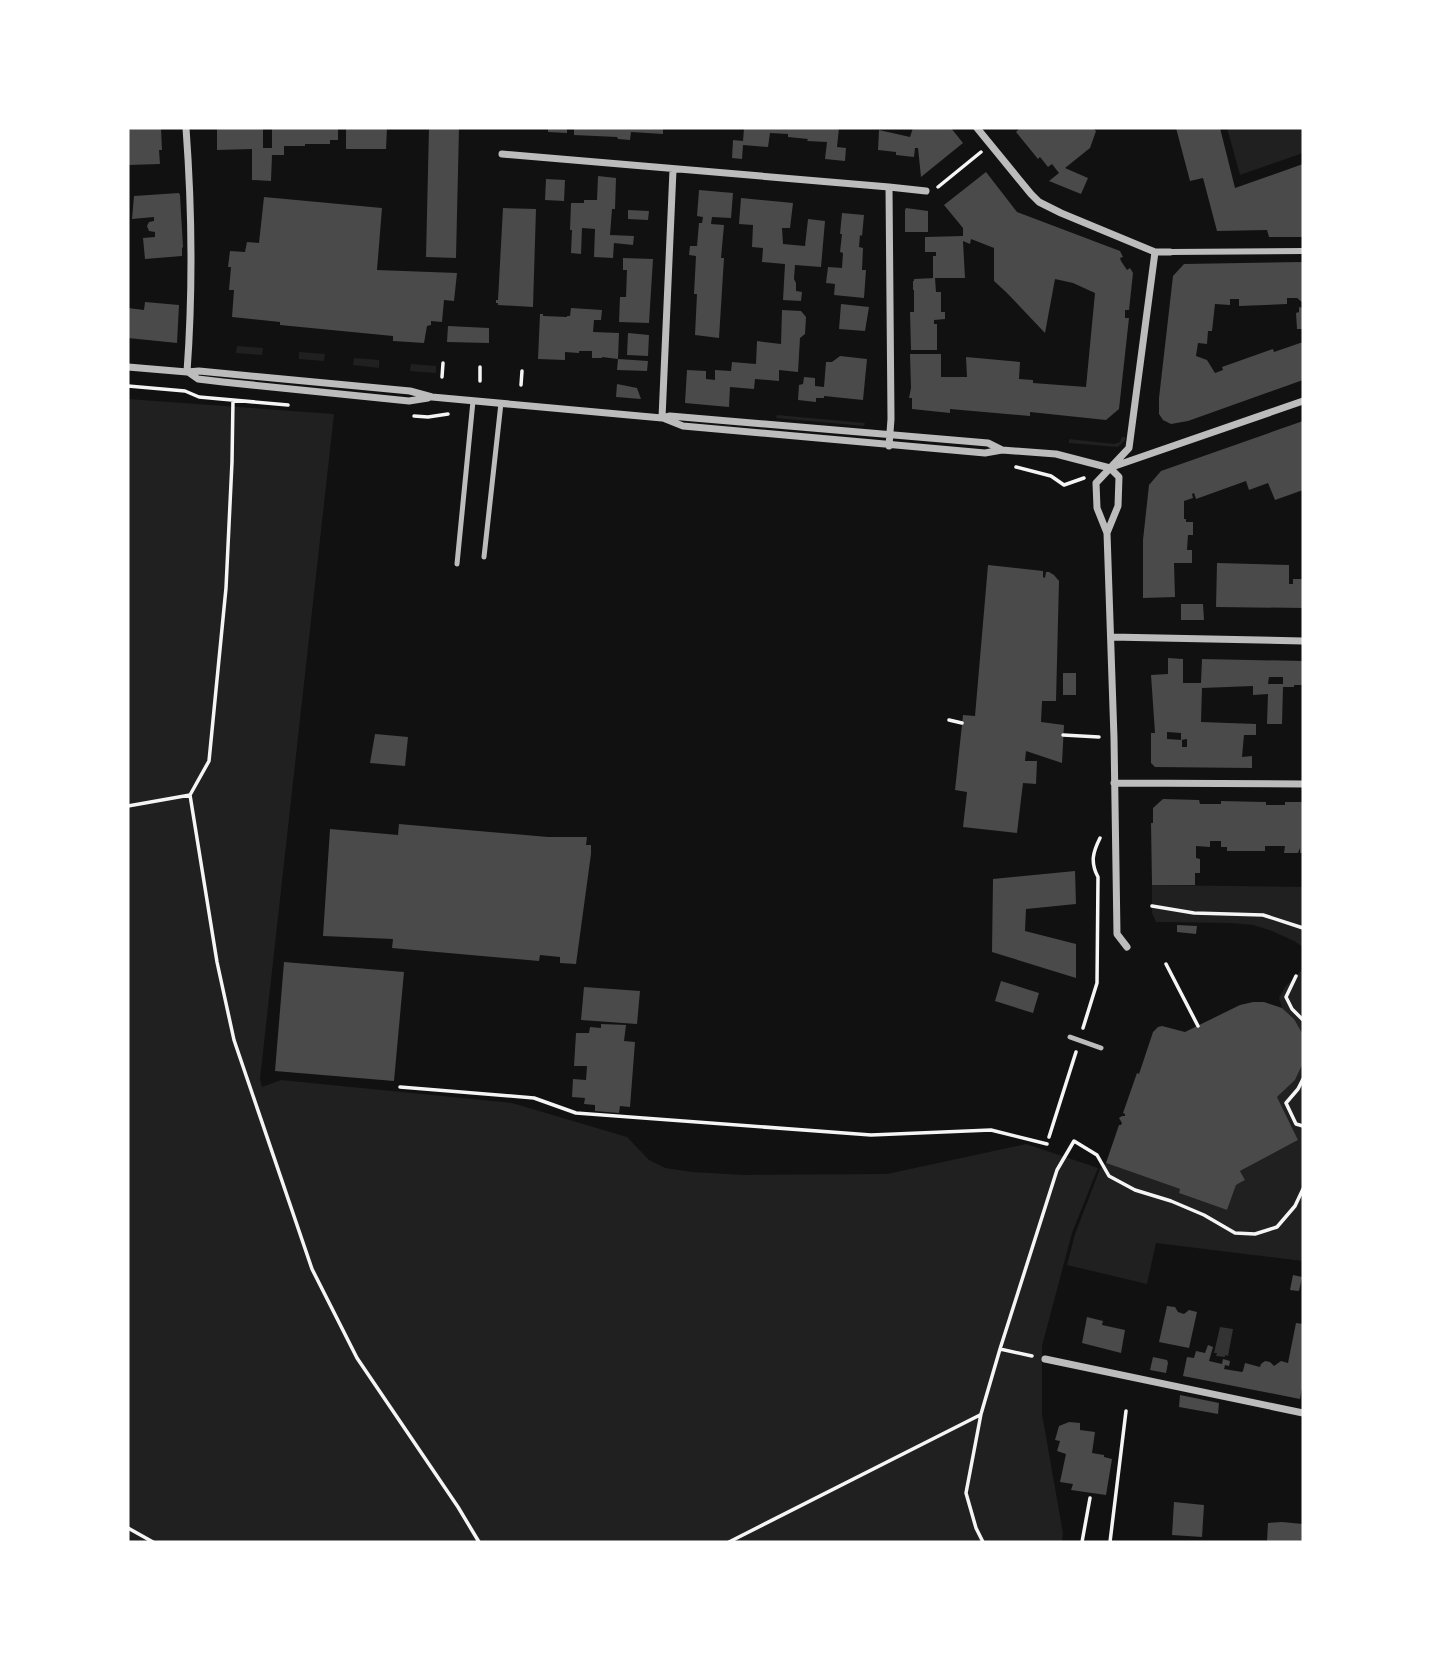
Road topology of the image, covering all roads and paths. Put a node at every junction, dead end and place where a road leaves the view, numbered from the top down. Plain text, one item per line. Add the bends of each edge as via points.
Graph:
1 (186, 128) edge
2 (977, 128) edge
3 (986, 149) dead end
4 (502, 154) dead end
5 (673, 170) junction
6 (888, 187) junction
7 (929, 191) joint
8 (1303, 251) edge
9 (1154, 252) junction
10 (1170, 252) joint
11 (443, 363) dead end
12 (128, 367) edge
13 (480, 367) dead end
14 (522, 371) dead end
15 (187, 372) junction
16 (442, 377) dead end
17 (480, 381) dead end
18 (521, 385) dead end
19 (128, 386) edge
20 (473, 401) junction
21 (1303, 401) edge
22 (501, 403) junction
23 (662, 418) junction
24 (890, 435) junction
25 (889, 446) junction
26 (1002, 450) junction
27 (1110, 468) junction
28 (1107, 533) junction
29 (484, 557) dead end
30 (457, 564) dead end
31 (1111, 637) junction
32 (1303, 640) edge
33 (949, 720) dead end
34 (962, 723) dead end
35 (1063, 735) dead end
36 (1114, 738) junction
37 (1114, 783) junction
38 (1303, 784) edge
39 (190, 795) junction
40 (128, 806) edge
41 (1093, 851) dead end
42 (1153, 906) dead end
43 (1303, 928) edge
44 (1127, 947) dead end
45 (1167, 964) dead end
46 (1296, 976) dead end
47 (1303, 1020) edge
48 (1198, 1026) dead end
49 (1070, 1037) dead end
50 (1079, 1040) junction
51 (1101, 1048) dead end
52 (1303, 1079) edge
53 (401, 1087) dead end
54 (1303, 1126) edge
55 (1049, 1137) dead end
56 (1047, 1144) dead end
57 (1303, 1189) edge
58 (1000, 1349) junction
59 (1045, 1359) joint
60 (1126, 1411) dead end
61 (1303, 1413) edge
62 (981, 1414) junction
63 (1090, 1498) dead end
64 (128, 1528) edge
65 (153, 1542) edge
66 (479, 1542) edge
67 (729, 1542) edge
68 (983, 1542) edge
69 (1082, 1542) edge
70 (1110, 1542) edge

1 - 15 street via 192,276
2 - 9 street via 1039,202
3 - 7 path
4 - 5 street
5 - 6 street
5 - 23 street
6 - 7 street
6 - 24 street
8 - 10 street
9 - 10 street
9 - 27 street via 1129,448
11 - 16 path
12 - 15 street
13 - 17 path
14 - 18 path
15 - 20 street via 410,391
19 - 39 path via 233,400 226,587 209,761
20 - 22 street
20 - 30 lane
21 - 27 street
22 - 23 street
22 - 29 lane
23 - 24 street
23 - 25 street via 683,426
24 - 25 street
24 - 26 street via 988,443
25 - 26 street via 985,453
26 - 27 street via 1056,454
27 - 28 street via 1119,477 1118,506
27 - 28 street via 1096,483 1097,508
28 - 31 street
31 - 32 street
31 - 36 street
33 - 34 path
35 - 36 path
36 - 37 street
37 - 38 street
37 - 44 street via 1116,934
39 - 40 path
39 - 66 path via 234,1040 312,1269 357,1358
41 - 50 path via 1098,877 1097,983
42 - 43 path via 1194,913 1263,915
45 - 48 path
46 - 47 path via 1286,997
49 - 50 lane
50 - 51 lane
50 - 55 path
52 - 54 path via 1286,1103 1296,1124
53 - 56 path via 534,1098 576,1113 871,1135 991,1129
57 - 58 path via 1277,1227 1255,1234 1234,1233 1204,1215 1109,1176 1097,1155 1074,1141 1057,1170
58 - 59 path
58 - 62 path
59 - 61 street
60 - 70 path
62 - 67 path
62 - 68 path via 966,1493
63 - 69 path
64 - 65 path

